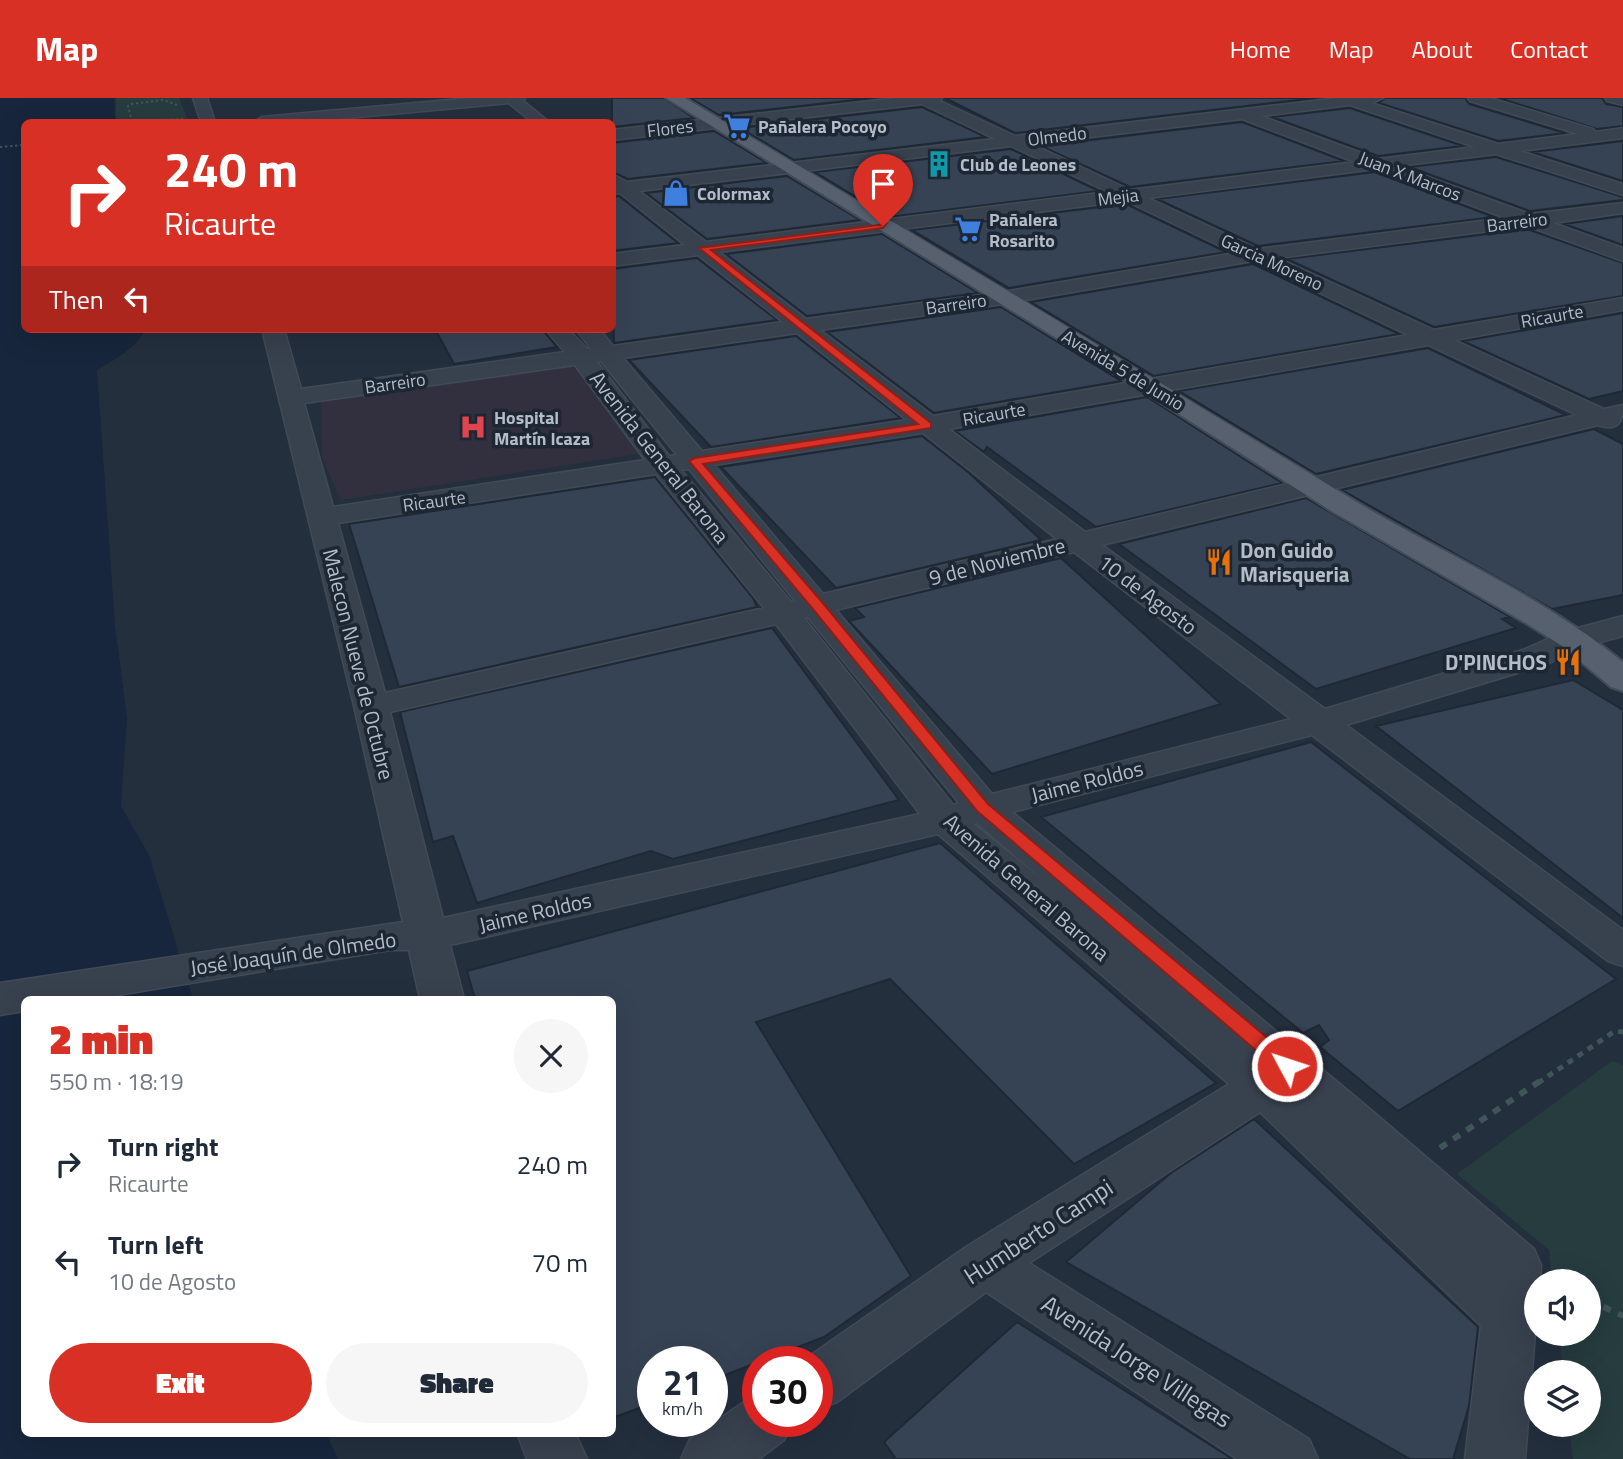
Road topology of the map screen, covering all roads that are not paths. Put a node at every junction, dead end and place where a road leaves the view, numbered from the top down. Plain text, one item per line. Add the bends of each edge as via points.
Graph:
1 (200, 98) edge
2 (354, 98) edge
3 (378, 98) edge
4 (511, 98) edge
5 (518, 98) edge
6 (674, 98) edge
7 (927, 98) edge
8 (1377, 98) edge
9 (1475, 98) edge
10 (1612, 98) edge
11 (1346, 100) edge
12 (1623, 101) edge
13 (1208, 102) dead end
14 (390, 110) junction
15 (1241, 114) junction
16 (371, 118) edge
17 (207, 119) edge
18 (344, 119) edge
19 (398, 119) edge
20 (537, 119) edge
21 (715, 123) junction
22 (1623, 134) edge
23 (616, 135) edge
24 (1603, 136) junction
25 (1017, 141) junction
26 (1623, 142) edge
27 (1498, 149) junction
28 (1380, 164) junction
29 (790, 169) junction
30 (616, 185) edge
31 (1623, 190) edge
32 (1129, 195) junction
33 (1623, 208) edge
34 (1528, 220) junction
35 (883, 226) junction
36 (704, 248) junction
37 (1257, 255) junction
38 (1623, 255) edge
39 (616, 259) edge
40 (1003, 298) junction
41 (1623, 304) edge
42 (803, 327) junction
43 (274, 333) edge
44 (560, 333) edge
45 (591, 333) edge
46 (1432, 336) junction
47 (610, 353) junction
48 (581, 357) junction
49 (1153, 387) junction
50 (289, 398) junction
51 (1616, 419) edge
52 (927, 425) junction
53 (679, 464) junction
54 (1309, 486) junction
55 (321, 517) junction
56 (1078, 541) junction
57 (801, 609) junction
58 (1623, 626) edge
59 (1574, 639) junction
60 (1623, 660) edge
61 (1623, 680) edge
62 (371, 706) junction
63 (1320, 722) junction
64 (964, 814) junction
65 (428, 936) junction
66 (1623, 951) edge
67 (171, 996) edge
68 (441, 996) edge
69 (0, 999) edge
70 (21, 1020) edge
71 (0, 1024) edge
72 (1263, 1086) junction
73 (985, 1264) junction
74 (1510, 1318) junction
75 (833, 1372) edge
76 (548, 1437) edge
77 (742, 1437) edge
78 (557, 1459) edge
79 (711, 1459) edge
80 (1288, 1459) edge
81 (1495, 1459) edge

1 - 17 street
2 - 16 street
3 - 14 street
4 - 5 street
4 - 14 street
4 - 20 street
6 - 21 main road, Avenida 5 de Junio
7 - 21 street, Flores
7 - 25 street, Garcia Moreno
8 - 11 street, Olmedo
9 - 24 street
10 - 12 street
11 - 15 street, Olmedo
11 - 27 street
13 - 15 street, Juan X Marcos
14 - 16 street
14 - 19 street
15 - 25 street, Olmedo
15 - 28 street, Juan X Marcos
16 - 18 street
21 - 23 street, Flores
21 - 29 main road, Avenida 5 de Junio
22 - 24 street, Mejia
24 - 26 street
24 - 27 street, Mejia
25 - 29 street, Olmedo
25 - 32 street, Garcia Moreno
27 - 28 street, Mejia
27 - 31 street
28 - 32 street, Mejia
28 - 34 street, Juan X Marcos
29 - 30 street, Olmedo
29 - 35 main road, Avenida 5 de Junio
30 - 36 street, 10 de Agosto
32 - 35 street, Mejia
32 - 37 street, Garcia Moreno
33 - 34 street, Barreiro
34 - 37 street, Barreiro
34 - 38 street, Juan X Marcos
35 - 36 street, Mejia
35 - 40 main road, Avenida 5 de Junio
36 - 39 street, Mejia
36 - 42 street, 10 de Agosto
37 - 40 street, Barreiro
37 - 46 street, Garcia Moreno
40 - 42 street, Barreiro
40 - 49 main road, Avenida 5 de Junio
41 - 46 street, Ricaurte
42 - 47 street, Barreiro
42 - 52 street, 10 de Agosto
43 - 50 street, Malecon Nueve de Octubre
44 - 48 street, Avenida General Barona
45 - 47 street, Avenida General Barona
46 - 49 street, Ricaurte
46 - 51 street, Garcia Moreno
47 - 48 street, Barreiro
47 - 53 street, Avenida General Barona
48 - 50 street, Barreiro
48 - 53 street, Avenida General Barona
49 - 52 street, Ricaurte
49 - 54 main road, Avenida 5 de Junio
50 - 55 street, Malecon Nueve de Octubre
51 - 54 street, 9 de Noviembre
52 - 53 street, Ricaurte
52 - 56 street, 10 de Agosto
53 - 55 street, Ricaurte
53 - 57 street, Avenida General Barona
54 - 56 street, 9 de Noviembre
54 - 59 main road, Avenida 5 de Junio
55 - 62 street, Malecon Nueve de Octubre
56 - 57 street, 9 de Noviembre
56 - 63 street, 10 de Agosto
57 - 62 street, 9 de Noviembre
57 - 64 street, Avenida General Barona
58 - 59 street, Jaime Roldos
59 - 60 main road, Avenida 5 de Junio
59 - 61 main road, Avenida 5 de Junio
59 - 63 street, Jaime Roldos via 1535,657
62 - 65 street, Malecon Nueve de Octubre
63 - 64 street, Jaime Roldos
63 - 66 street, 10 de Agosto
64 - 65 street, Jaime Roldos
64 - 72 street, Avenida General Barona
64 - 74 street, Avenida General Barona via 1407,1169 1515,1265
65 - 67 street, José Joaquín de Olmedo via 393,960
65 - 68 street, Malecon Nueve de Octubre
65 - 69 street, José Joaquín de Olmedo via 390,936
70 - 71 street
72 - 73 street, Humberto Campi
72 - 74 street, Avenida General Barona
73 - 75 street, Humberto Campi
73 - 80 street, Avenida Jorge Villegas
74 - 81 street, Avenida General Barona
76 - 78 street
77 - 79 street

